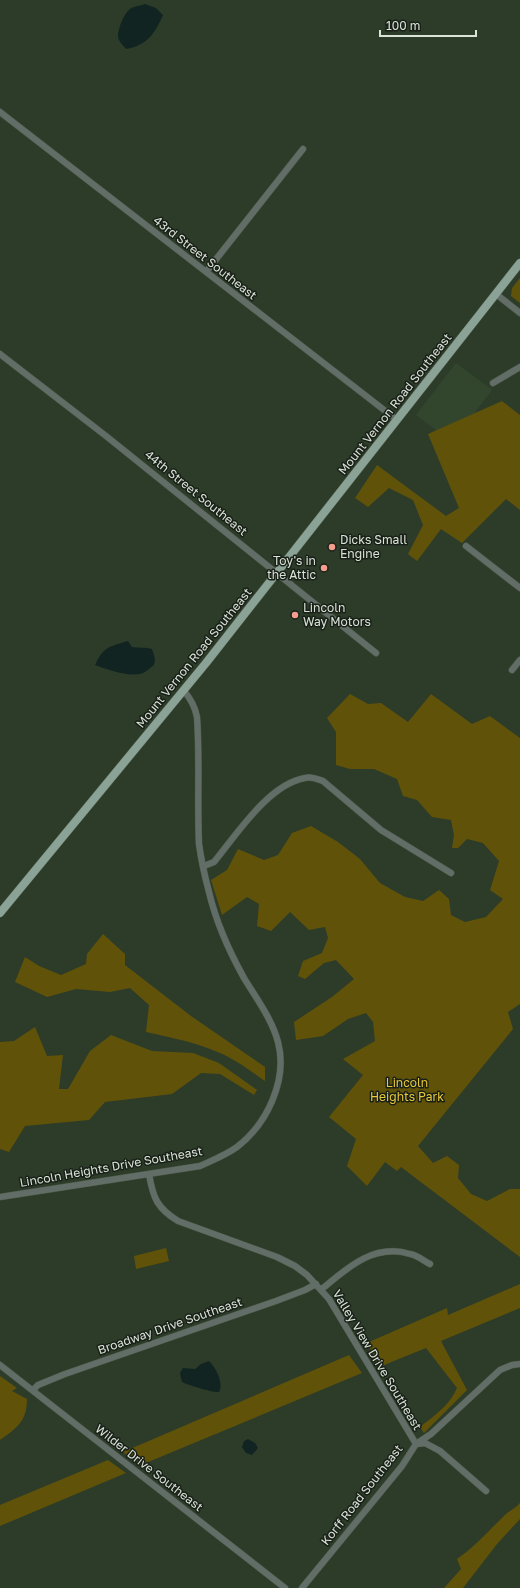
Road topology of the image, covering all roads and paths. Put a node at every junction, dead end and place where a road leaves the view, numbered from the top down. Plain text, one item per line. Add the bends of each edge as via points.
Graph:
1 (0, 112) edge
2 (303, 149) dead end
3 (520, 263) edge
4 (206, 272) junction
5 (496, 294) junction
6 (520, 313) edge
7 (0, 354) edge
8 (520, 367) edge
9 (493, 383) dead end
10 (397, 420) junction
11 (466, 546) dead end
12 (278, 573) junction
13 (520, 588) edge
14 (376, 653) dead end
15 (520, 660) edge
16 (512, 670) dead end
17 (184, 691) junction
18 (204, 866) junction
19 (451, 873) dead end
20 (0, 913) edge
21 (149, 1174) junction
22 (0, 1197) edge
23 (430, 1264) dead end
24 (316, 1284) junction
25 (322, 1289) junction
26 (520, 1364) edge
27 (0, 1365) edge
28 (33, 1390) junction
29 (416, 1444) junction
30 (486, 1491) dead end
31 (285, 1588) edge
32 (302, 1588) edge

1 - 4 street, 43rd Street Southeast
2 - 4 street
3 - 5 main road, Mount Vernon Road Southeast
4 - 10 street, 43rd Street Southeast
5 - 6 street
5 - 10 main road, Mount Vernon Road Southeast
7 - 12 street, 44th Street Southeast
8 - 9 street
10 - 12 main road, Mount Vernon Road Southeast
11 - 13 street
12 - 14 street, 44th Street Southeast
12 - 17 main road, Mount Vernon Road Southeast
15 - 16 street
17 - 18 street, Lincoln Heights Drive Southeast via 191,698 197,717 200,845
17 - 20 main road, Mount Vernon Road Southeast
18 - 19 street via 214,862 271,794 289,783 306,777 323,781 381,830
18 - 21 street, Lincoln Heights Drive Southeast via 222,934 278,1043 279,1078 274,1097 265,1115 252,1133 238,1146 200,1166
21 - 22 street, Lincoln Heights Drive Southeast
21 - 24 street, Valley View Drive Southeast via 152,1191 165,1213 189,1226 277,1257 295,1266
23 - 25 street via 411,1254 390,1251 371,1255 351,1265
24 - 25 street, Valley View Drive Southeast
24 - 28 street, Broadway Drive Southeast via 276,1302 58,1377 38,1385
25 - 29 street, Valley View Drive Southeast
26 - 29 street, Korff Road Southeast via 500,1370 431,1434
27 - 28 street, Wilder Drive Southeast
28 - 31 street, Wilder Drive Southeast
29 - 30 street via 425,1443 440,1451
29 - 32 street, Korff Road Southeast via 402,1466

